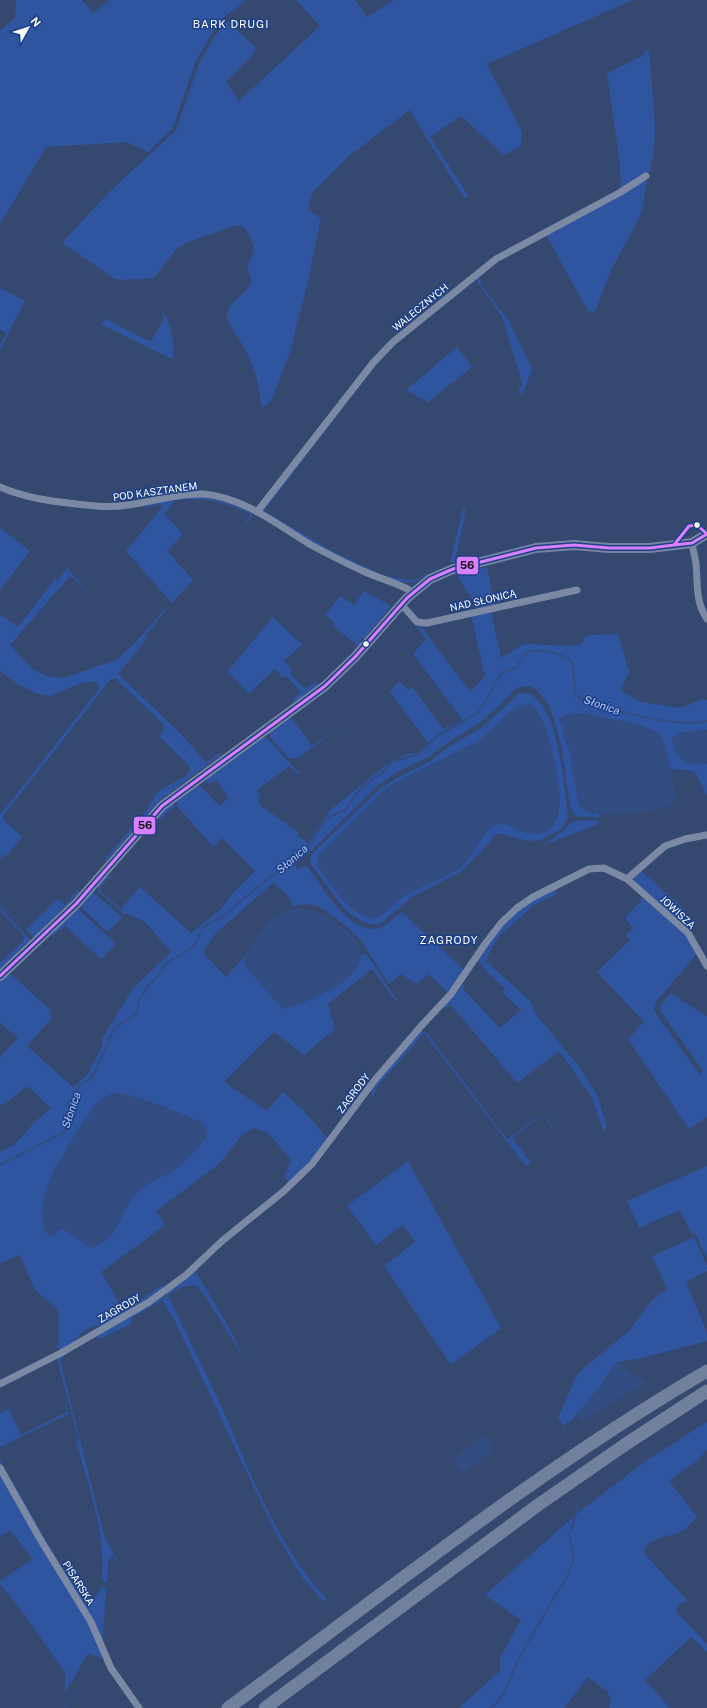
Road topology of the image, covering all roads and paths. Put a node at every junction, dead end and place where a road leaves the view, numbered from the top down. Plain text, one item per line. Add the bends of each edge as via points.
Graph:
1 (646, 176) dead end
2 (0, 487) edge
3 (257, 512) junction
4 (707, 534) edge
5 (692, 543) junction
6 (577, 590) dead end
7 (412, 592) junction
8 (401, 604) junction
9 (707, 619) edge
10 (707, 835) edge
11 (627, 879) junction
12 (707, 966) edge
13 (0, 976) edge
14 (707, 1371) edge
15 (0, 1384) edge
16 (707, 1391) edge
17 (0, 1468) edge
18 (139, 1708) edge
19 (228, 1708) edge
20 (265, 1708) edge

1 - 3 street, WALECZNYCH via 584,212 502,254 393,342 373,363
2 - 3 street, POD KASZTANEM via 21,496 104,507 203,494 232,501
3 - 7 street, POD KASZTANEM via 327,553
4 - 5 street
5 - 7 street via 650,548 574,545 536,548 444,572
5 - 9 street via 698,596
6 - 8 street, NAD SŁONICĄ via 428,623 417,622
7 - 8 street
8 - 13 street via 361,651 325,686 162,806 76,904
10 - 11 street via 666,846
11 - 12 street, JOWISZA via 688,932
11 - 15 street, ZAGRODY via 604,868 589,869 533,897 517,908 493,932 451,994 374,1081 316,1158 284,1191 222,1241 186,1275 149,1302 61,1353
14 - 19 highway via 617,1426 527,1488
16 - 20 highway via 538,1505
17 - 18 street, PISARSKA via 91,1622 111,1668

